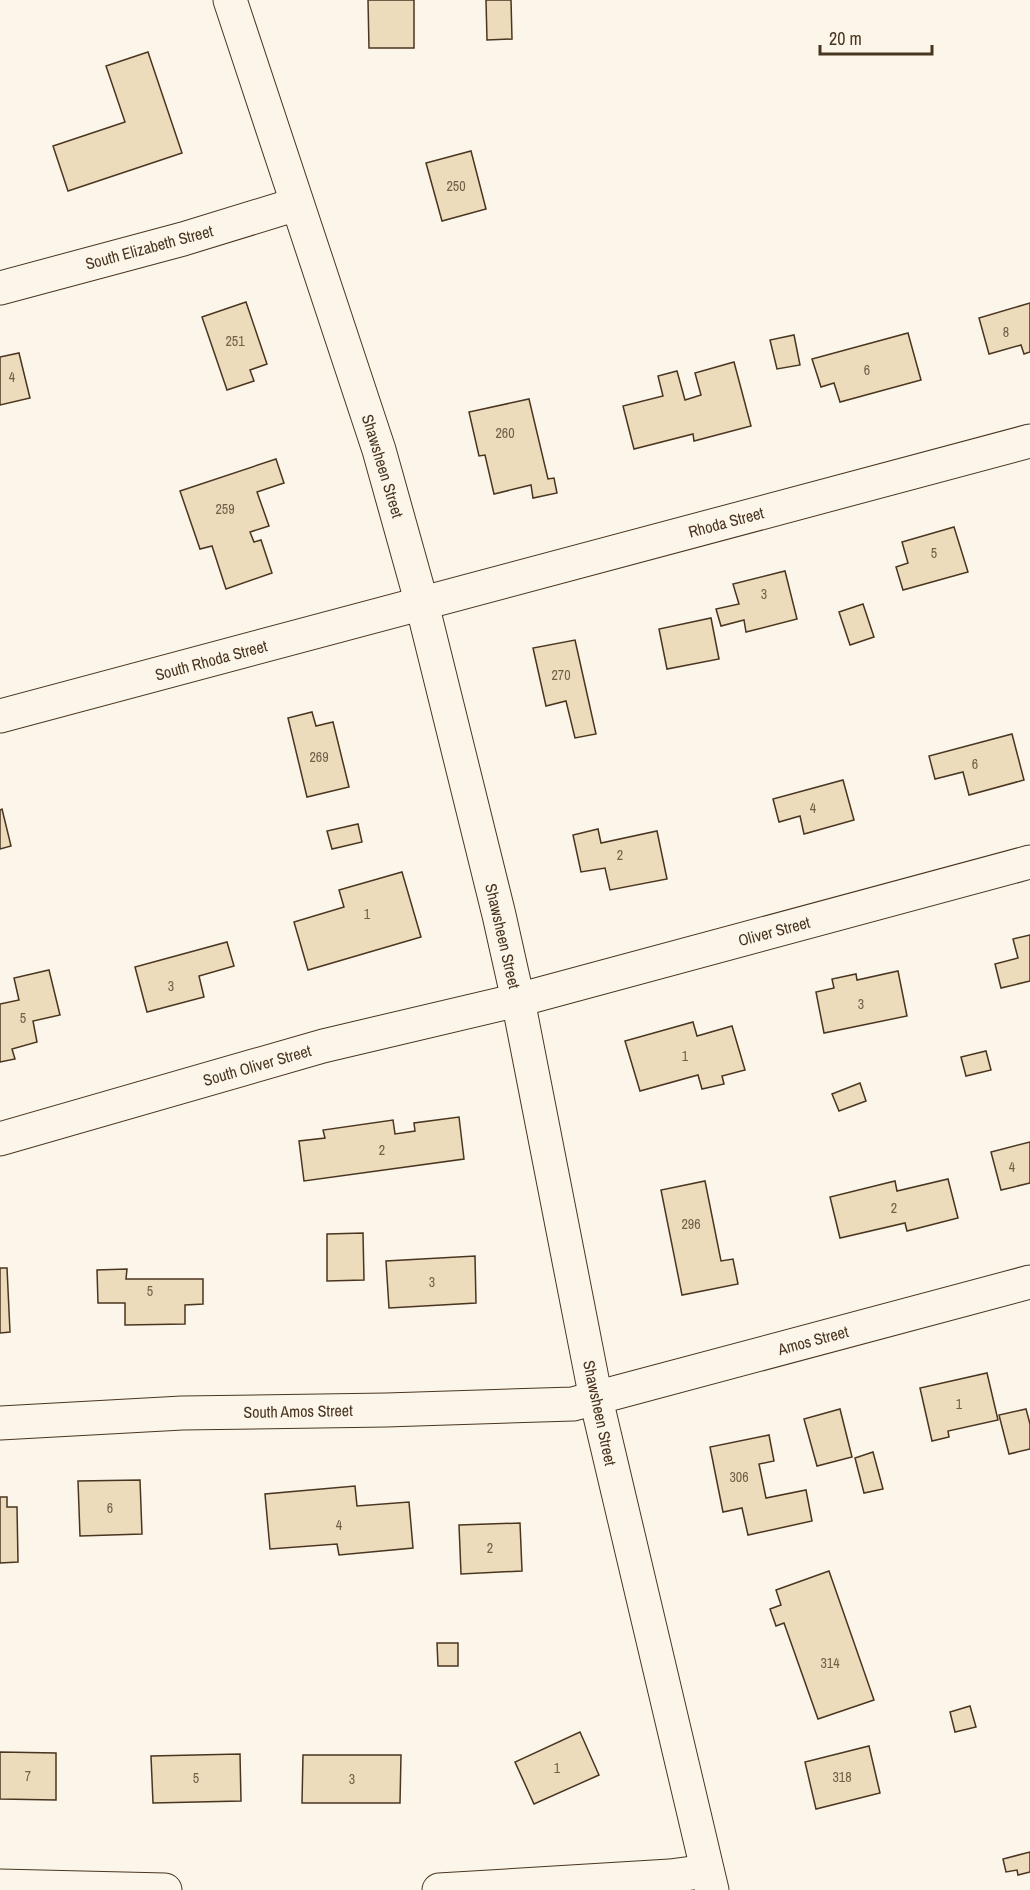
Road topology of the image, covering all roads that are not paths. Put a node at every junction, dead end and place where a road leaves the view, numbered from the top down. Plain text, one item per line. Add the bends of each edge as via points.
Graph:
1 (230, 0) edge
2 (297, 204) junction
3 (0, 288) edge
4 (1030, 441) edge
5 (422, 604) junction
6 (0, 716) edge
7 (1030, 862) edge
8 (518, 1000) junction
9 (0, 1139) edge
10 (1030, 1282) edge
11 (596, 1399) junction
12 (0, 1423) edge
13 (709, 1880) edge
14 (0, 1886) edge
15 (165, 1890) edge
16 (439, 1890) edge

1 - 2 street, Shawsheen Street
2 - 3 street, South Elizabeth Street
2 - 5 street, Shawsheen Street via 379,450
4 - 5 street, Rhoda Street
5 - 6 street, South Rhoda Street
5 - 8 street, Shawsheen Street
7 - 8 street, Oliver Street
8 - 9 street, South Oliver Street via 323,1046
8 - 11 street, Shawsheen Street
10 - 11 street, Amos Street
11 - 12 street, South Amos Street via 532,1406 182,1413
11 - 13 street, Shawsheen Street
13 - 16 street via 670,1876
14 - 15 street

